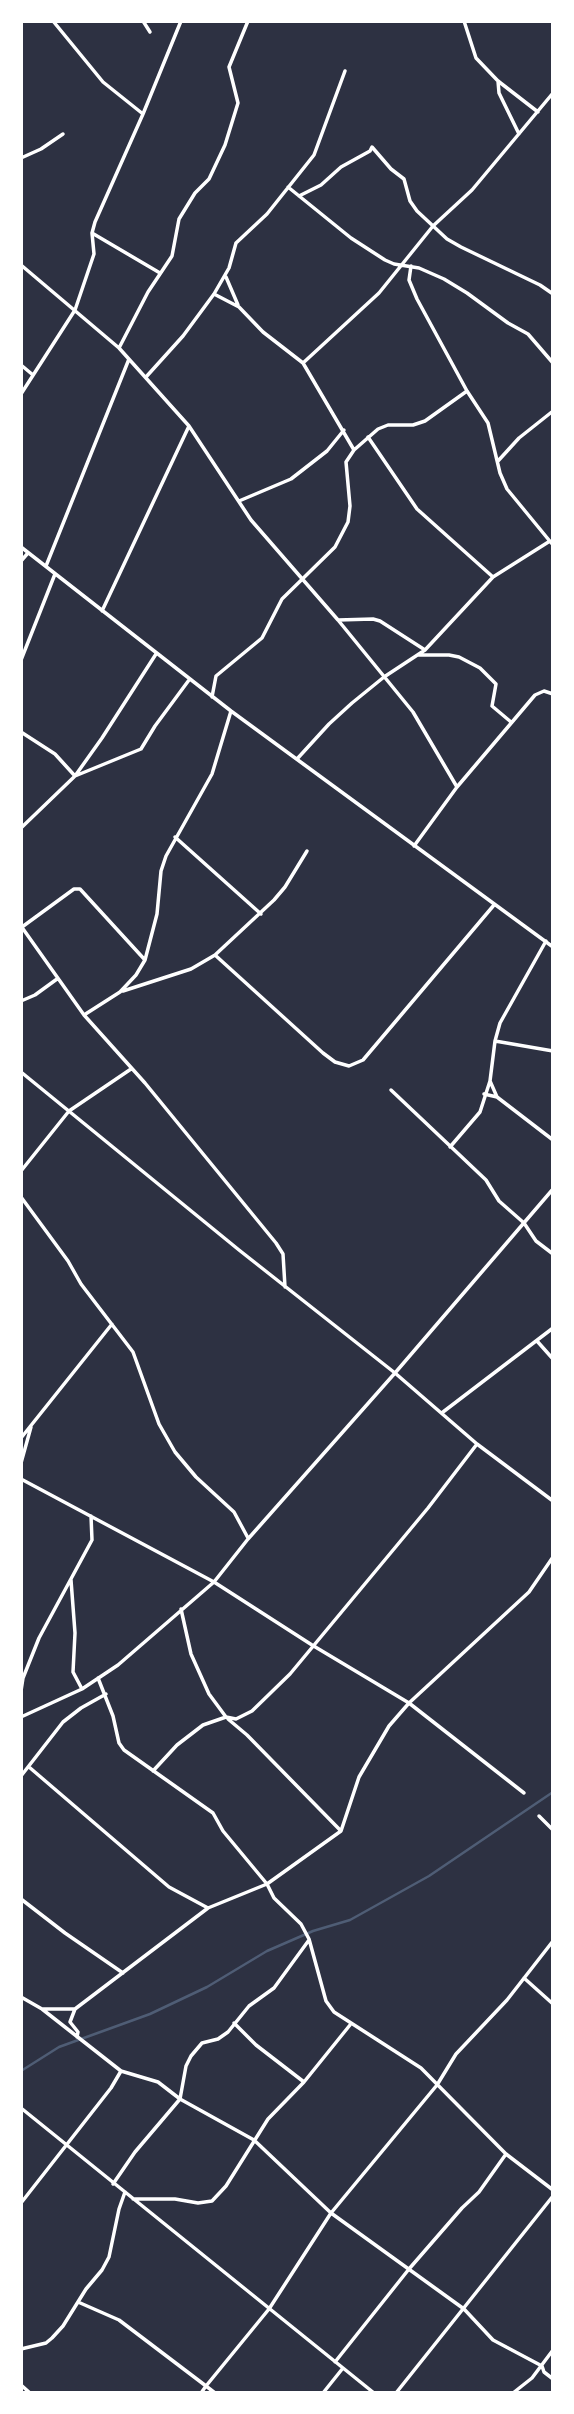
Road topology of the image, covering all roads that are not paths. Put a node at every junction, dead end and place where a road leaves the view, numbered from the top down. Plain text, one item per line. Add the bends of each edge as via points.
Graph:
1 (53, 21) edge
2 (144, 21) edge
3 (181, 21) edge
4 (248, 21) edge
5 (464, 21) edge
6 (150, 32) dead end
7 (345, 71) dead end
8 (498, 81) junction
9 (553, 93) edge
10 (538, 112) junction
11 (144, 114) junction
12 (63, 134) dead end
13 (520, 134) junction
14 (21, 158) edge
15 (288, 187) junction
16 (299, 196) junction
17 (433, 226) junction
18 (92, 233) junction
19 (21, 266) edge
20 (401, 266) junction
21 (411, 266) junction
22 (160, 273) junction
23 (226, 275) junction
24 (553, 294) edge
25 (214, 295) junction
26 (239, 307) junction
27 (75, 310) junction
28 (118, 348) junction
29 (129, 359) junction
30 (303, 363) junction
31 (553, 363) edge
32 (21, 365) edge
33 (33, 375) junction
34 (146, 377) junction
35 (467, 391) junction
36 (21, 394) edge
37 (553, 411) edge
38 (189, 426) junction
39 (344, 430) junction
40 (368, 438) junction
41 (354, 450) junction
42 (498, 461) junction
43 (239, 501) junction
44 (551, 543) edge
45 (21, 547) edge
46 (28, 553) junction
47 (21, 561) edge
48 (46, 566) junction
49 (55, 574) junction
50 (493, 577) junction
51 (303, 580) junction
52 (101, 611) junction
53 (338, 620) junction
54 (425, 650) junction
55 (156, 654) junction
56 (419, 655) junction
57 (21, 660) edge
58 (384, 677) junction
59 (189, 680) junction
60 (553, 694) edge
61 (212, 696) junction
62 (231, 711) junction
63 (511, 722) junction
64 (21, 732) edge
65 (297, 759) junction
66 (75, 776) junction
67 (457, 787) junction
68 (21, 828) edge
69 (175, 837) junction
70 (414, 846) junction
71 (307, 851) dead end
72 (494, 905) junction
73 (261, 914) junction
74 (21, 927) edge
75 (546, 942) junction
76 (553, 947) edge
77 (215, 955) junction
78 (145, 960) junction
79 (57, 979) junction
80 (120, 992) junction
81 (21, 1002) edge
82 (84, 1015) junction
83 (495, 1041) junction
84 (553, 1051) edge
85 (132, 1068) junction
86 (21, 1072) edge
87 (490, 1081) junction
88 (391, 1090) dead end
89 (484, 1094) junction
90 (497, 1097) junction
91 (69, 1111) junction
92 (553, 1140) edge
93 (450, 1147) junction
94 (21, 1171) edge
95 (553, 1189) edge
96 (21, 1197) edge
97 (524, 1223) junction
98 (553, 1254) edge
99 (285, 1287) junction
100 (112, 1324) junction
101 (553, 1328) edge
102 (537, 1341) junction
103 (553, 1359) edge
104 (395, 1373) junction
105 (443, 1412) junction
106 (31, 1425) junction
107 (21, 1438) edge
108 (477, 1444) junction
109 (21, 1463) edge
110 (21, 1479) edge
111 (553, 1501) edge
112 (92, 1516) junction
113 (248, 1538) junction
114 (553, 1557) edge
115 (71, 1578) junction
116 (214, 1581) junction
117 (181, 1609) junction
118 (312, 1645) junction
119 (98, 1678) junction
120 (82, 1689) junction
121 (21, 1690) edge
122 (106, 1695) junction
123 (409, 1703) junction
124 (21, 1717) edge
125 (226, 1717) junction
126 (29, 1767) junction
127 (153, 1771) junction
128 (21, 1776) edge
129 (524, 1793) dead end
130 (539, 1816) dead end
131 (553, 1830) edge
132 (341, 1831) junction
133 (267, 1884) junction
134 (21, 1899) edge
135 (208, 1908) junction
136 (309, 1939) junction
137 (553, 1941) edge
138 (123, 1973) junction
139 (524, 1978) junction
140 (21, 1997) edge
141 (553, 2004) edge
142 (42, 2009) junction
143 (75, 2009) junction
144 (234, 2023) junction
145 (350, 2025) junction
146 (77, 2037) junction
147 (121, 2071) junction
148 (304, 2082) junction
149 (437, 2085) junction
150 (180, 2099) junction
151 (21, 2108) edge
152 (254, 2140) junction
153 (66, 2146) junction
154 (506, 2154) junction
155 (113, 2184) junction
156 (553, 2190) edge
157 (125, 2192) junction
158 (553, 2196) edge
159 (133, 2199) junction
160 (21, 2203) edge
161 (331, 2213) junction
162 (409, 2269) junction
163 (78, 2302) junction
164 (269, 2309) junction
165 (464, 2309) junction
166 (21, 2349) edge
167 (553, 2350) edge
168 (335, 2362) junction
169 (542, 2366) junction
170 (343, 2368) junction
171 (553, 2379) edge
172 (21, 2385) edge
173 (206, 2386) junction
174 (30, 2393) edge
175 (201, 2393) edge
176 (215, 2393) edge
177 (323, 2393) edge
178 (374, 2393) edge
179 (396, 2393) edge
180 (513, 2393) edge

1 - 11 street via 103,82
2 - 6 street
3 - 11 street
4 - 22 street via 229,67 238,95 237,113 209,179 179,219 172,256
5 - 8 street via 474,55
7 - 15 street via 318,146
8 - 10 street
8 - 13 street via 503,104
9 - 10 street
10 - 13 street
11 - 18 street
12 - 14 street
13 - 17 street via 472,190
15 - 16 street
15 - 23 street via 236,243
16 - 17 street via 372,147 404,179 410,201
16 - 20 street via 351,238
17 - 20 street
17 - 24 street via 461,247
18 - 22 street
18 - 27 street via 94,254
19 - 27 street
20 - 21 street
20 - 30 street via 358,315
21 - 31 street via 444,279 528,334
21 - 35 street via 411,286
22 - 28 street
23 - 25 street
23 - 26 street
25 - 26 street
25 - 34 street
26 - 30 street
27 - 28 street
27 - 33 street
28 - 29 street
29 - 34 street
29 - 48 street
30 - 39 street
32 - 33 street
33 - 36 street
34 - 38 street
35 - 40 street via 425,422 387,425
35 - 42 street via 488,424
37 - 42 street
38 - 43 street
38 - 52 street
39 - 41 street
39 - 43 street via 327,452 290,479
40 - 41 street
40 - 50 street via 417,509
41 - 51 street via 346,462 348,522 335,547
42 - 44 street via 507,489
43 - 51 street
44 - 50 street
45 - 46 street
46 - 47 street
46 - 48 street
48 - 49 street
49 - 52 street
49 - 57 street
50 - 54 street
51 - 53 street
51 - 61 street via 282,599 262,638 216,676
52 - 55 street
53 - 54 street via 380,621
53 - 58 street
54 - 56 street
55 - 59 street
55 - 66 street
56 - 58 street
56 - 63 street via 459,657 480,668 496,684 492,706
58 - 65 street via 328,724
58 - 67 street via 413,712
59 - 61 street
59 - 66 street via 141,749
60 - 63 street via 538,692
61 - 62 street
62 - 65 street
62 - 69 street via 212,774
63 - 67 street
64 - 66 street via 55,754
65 - 70 street
66 - 68 street
67 - 70 street
69 - 73 street
69 - 78 street via 161,871 158,914
70 - 72 street
71 - 73 street
72 - 75 street
72 - 77 street via 363,1060 349,1066 323,1053
73 - 77 street
74 - 78 street via 80,889
74 - 79 street
75 - 76 street
75 - 83 street via 510,1003
77 - 80 street
78 - 80 street
79 - 81 street
79 - 82 street
80 - 82 street
82 - 85 street
83 - 84 street
83 - 87 street
85 - 91 street
85 - 99 street via 276,1243 286,1267
86 - 91 street
87 - 89 street
87 - 90 street
88 - 93 street
89 - 90 street
89 - 93 street via 480,1112
90 - 92 street
91 - 94 street
91 - 99 street
93 - 97 street
95 - 97 street
96 - 100 street
97 - 98 street
97 - 104 street
99 - 104 street
100 - 106 street
100 - 113 street via 133,1352 167,1439 196,1477 234,1512
101 - 102 street
102 - 103 street
102 - 105 street
104 - 105 street
104 - 113 street
105 - 108 street
106 - 107 street
106 - 109 street
108 - 111 street
108 - 118 street
110 - 112 street
112 - 115 street via 92,1540
112 - 116 street
113 - 116 street
114 - 123 street via 529,1592
115 - 120 street via 73,1672
115 - 121 street via 39,1638
116 - 117 street
116 - 118 street
117 - 119 street
117 - 125 street via 191,1654 209,1694
118 - 123 street
118 - 125 street via 252,1711 236,1719
119 - 120 street
119 - 122 street
120 - 124 street
122 - 126 street via 64,1722
122 - 127 street via 119,1743
123 - 129 street
123 - 132 street via 389,1726 359,1777
125 - 127 street via 203,1724
125 - 132 street
126 - 128 street
126 - 135 street via 169,1887
127 - 133 street via 213,1813
130 - 131 street
132 - 133 street
133 - 135 street
133 - 136 street
134 - 138 street
135 - 138 street
136 - 144 street via 274,1988
136 - 145 street via 326,2001
137 - 139 street
138 - 143 street
139 - 141 street
139 - 149 street via 456,2054
140 - 142 street
142 - 143 street
142 - 146 street
143 - 146 street via 70,2022
144 - 148 street
144 - 150 street via 221,2038 202,2043 188,2059
145 - 148 street
145 - 149 street via 400,2053
146 - 147 street
147 - 150 street via 158,2082
147 - 153 street
148 - 152 street
149 - 154 street
149 - 161 street
150 - 152 street
150 - 155 street
151 - 153 street
152 - 159 street via 212,2201
152 - 161 street
153 - 155 street
153 - 160 street
154 - 156 street
154 - 162 street
155 - 157 street
157 - 159 street
157 - 163 street via 109,2257
158 - 165 street
159 - 164 street
161 - 162 street
161 - 164 street
162 - 165 street
162 - 168 street
163 - 166 street via 46,2343
163 - 173 street via 119,2320
164 - 168 street
164 - 173 street
165 - 169 street via 493,2340
165 - 179 street
167 - 169 street
168 - 170 street
169 - 171 street
169 - 180 street
170 - 177 street
170 - 178 street
172 - 174 street
173 - 175 street
173 - 176 street

